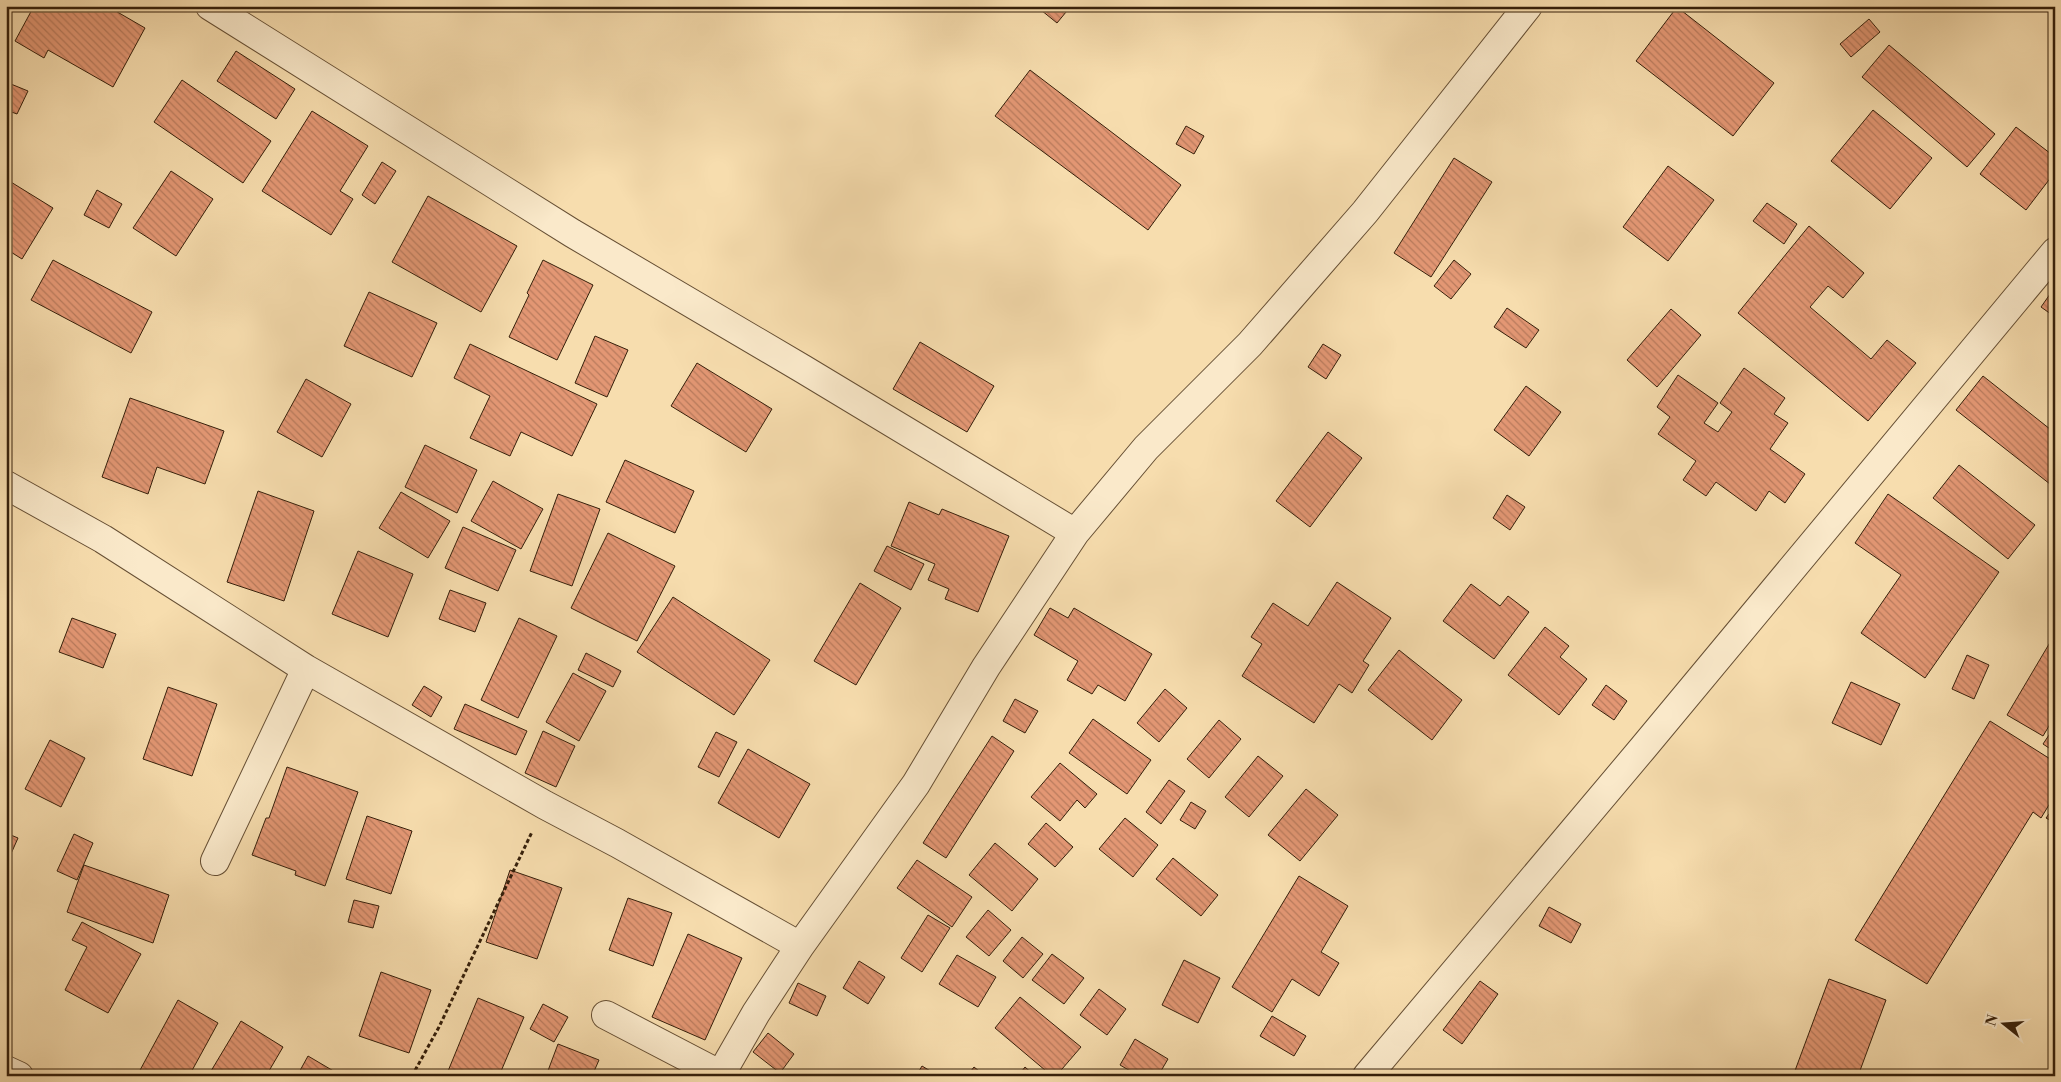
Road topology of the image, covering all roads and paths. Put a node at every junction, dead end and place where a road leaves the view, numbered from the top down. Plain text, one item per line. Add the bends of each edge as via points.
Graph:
1 (1528, 6) edge
2 (214, 7) edge
3 (2055, 252) edge
4 (6, 485) edge
5 (1075, 533) junction
6 (306, 669) junction
7 (545, 805) junction
8 (216, 861) dead end
9 (800, 946) junction
10 (606, 1015) dead end
11 (6, 1070) edge
12 (722, 1075) edge
13 (19, 1076) edge
14 (412, 1076) edge
15 (1367, 1076) edge

1 - 5 street via 1365,212 1250,344 1146,448
2 - 5 street via 572,233
3 - 15 street
4 - 6 street via 103,538
5 - 9 street via 986,667 916,784
6 - 7 street
6 - 8 street
7 - 9 street
7 - 14 path via 439,1027
9 - 12 street via 756,1013
10 - 12 street
11 - 13 street

